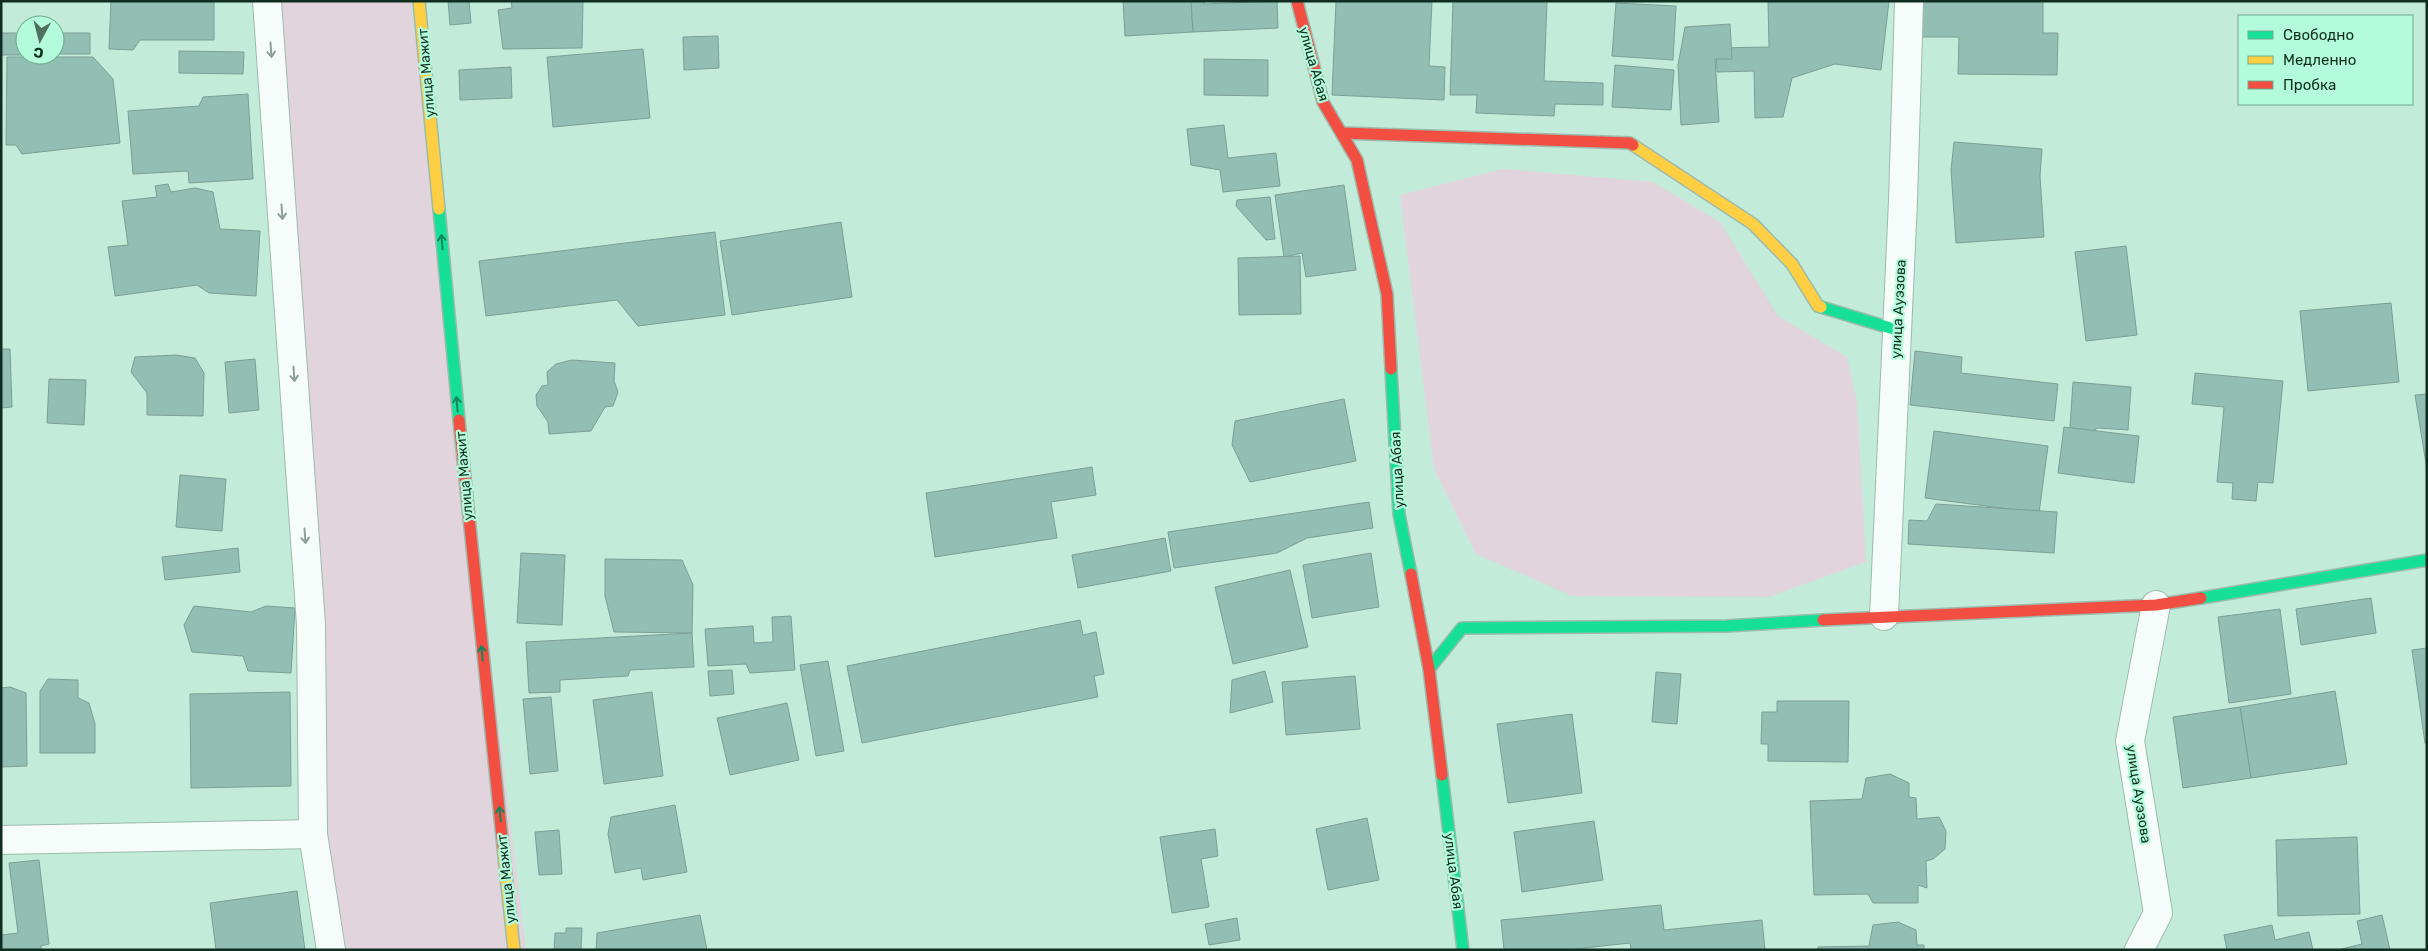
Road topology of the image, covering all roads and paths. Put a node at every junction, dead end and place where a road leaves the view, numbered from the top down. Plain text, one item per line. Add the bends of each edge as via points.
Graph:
1 (267, 1) edge
2 (419, 1) edge
3 (1297, 1) edge
4 (1909, 1) edge
5 (1342, 133) junction
6 (1897, 330) junction
7 (2427, 560) edge
8 (2156, 605) junction
9 (1884, 616) junction
10 (1429, 669) junction
11 (313, 834) junction
12 (1, 840) edge
13 (331, 950) edge
14 (514, 950) edge
15 (1464, 950) edge
16 (2139, 950) edge

1 -> 11 street via 311,625
14 -> 2 street, улица Мажит via 470,546
3 - 5 street, улица Абая via 1323,102
4 - 6 street, улица Ауэзова
5 - 6 street via 1630,144 1753,224 1792,264 1818,306
5 - 10 street, улица Абая via 1357,160 1387,294 1399,514
6 - 9 street, улица Ауэзова
7 - 8 street
8 - 9 street
8 - 16 street, улица Ауэзова via 2130,741 2158,914
9 - 10 street via 1726,626 1462,628
10 - 15 street, улица Абая
11 - 12 street
11 - 13 street

